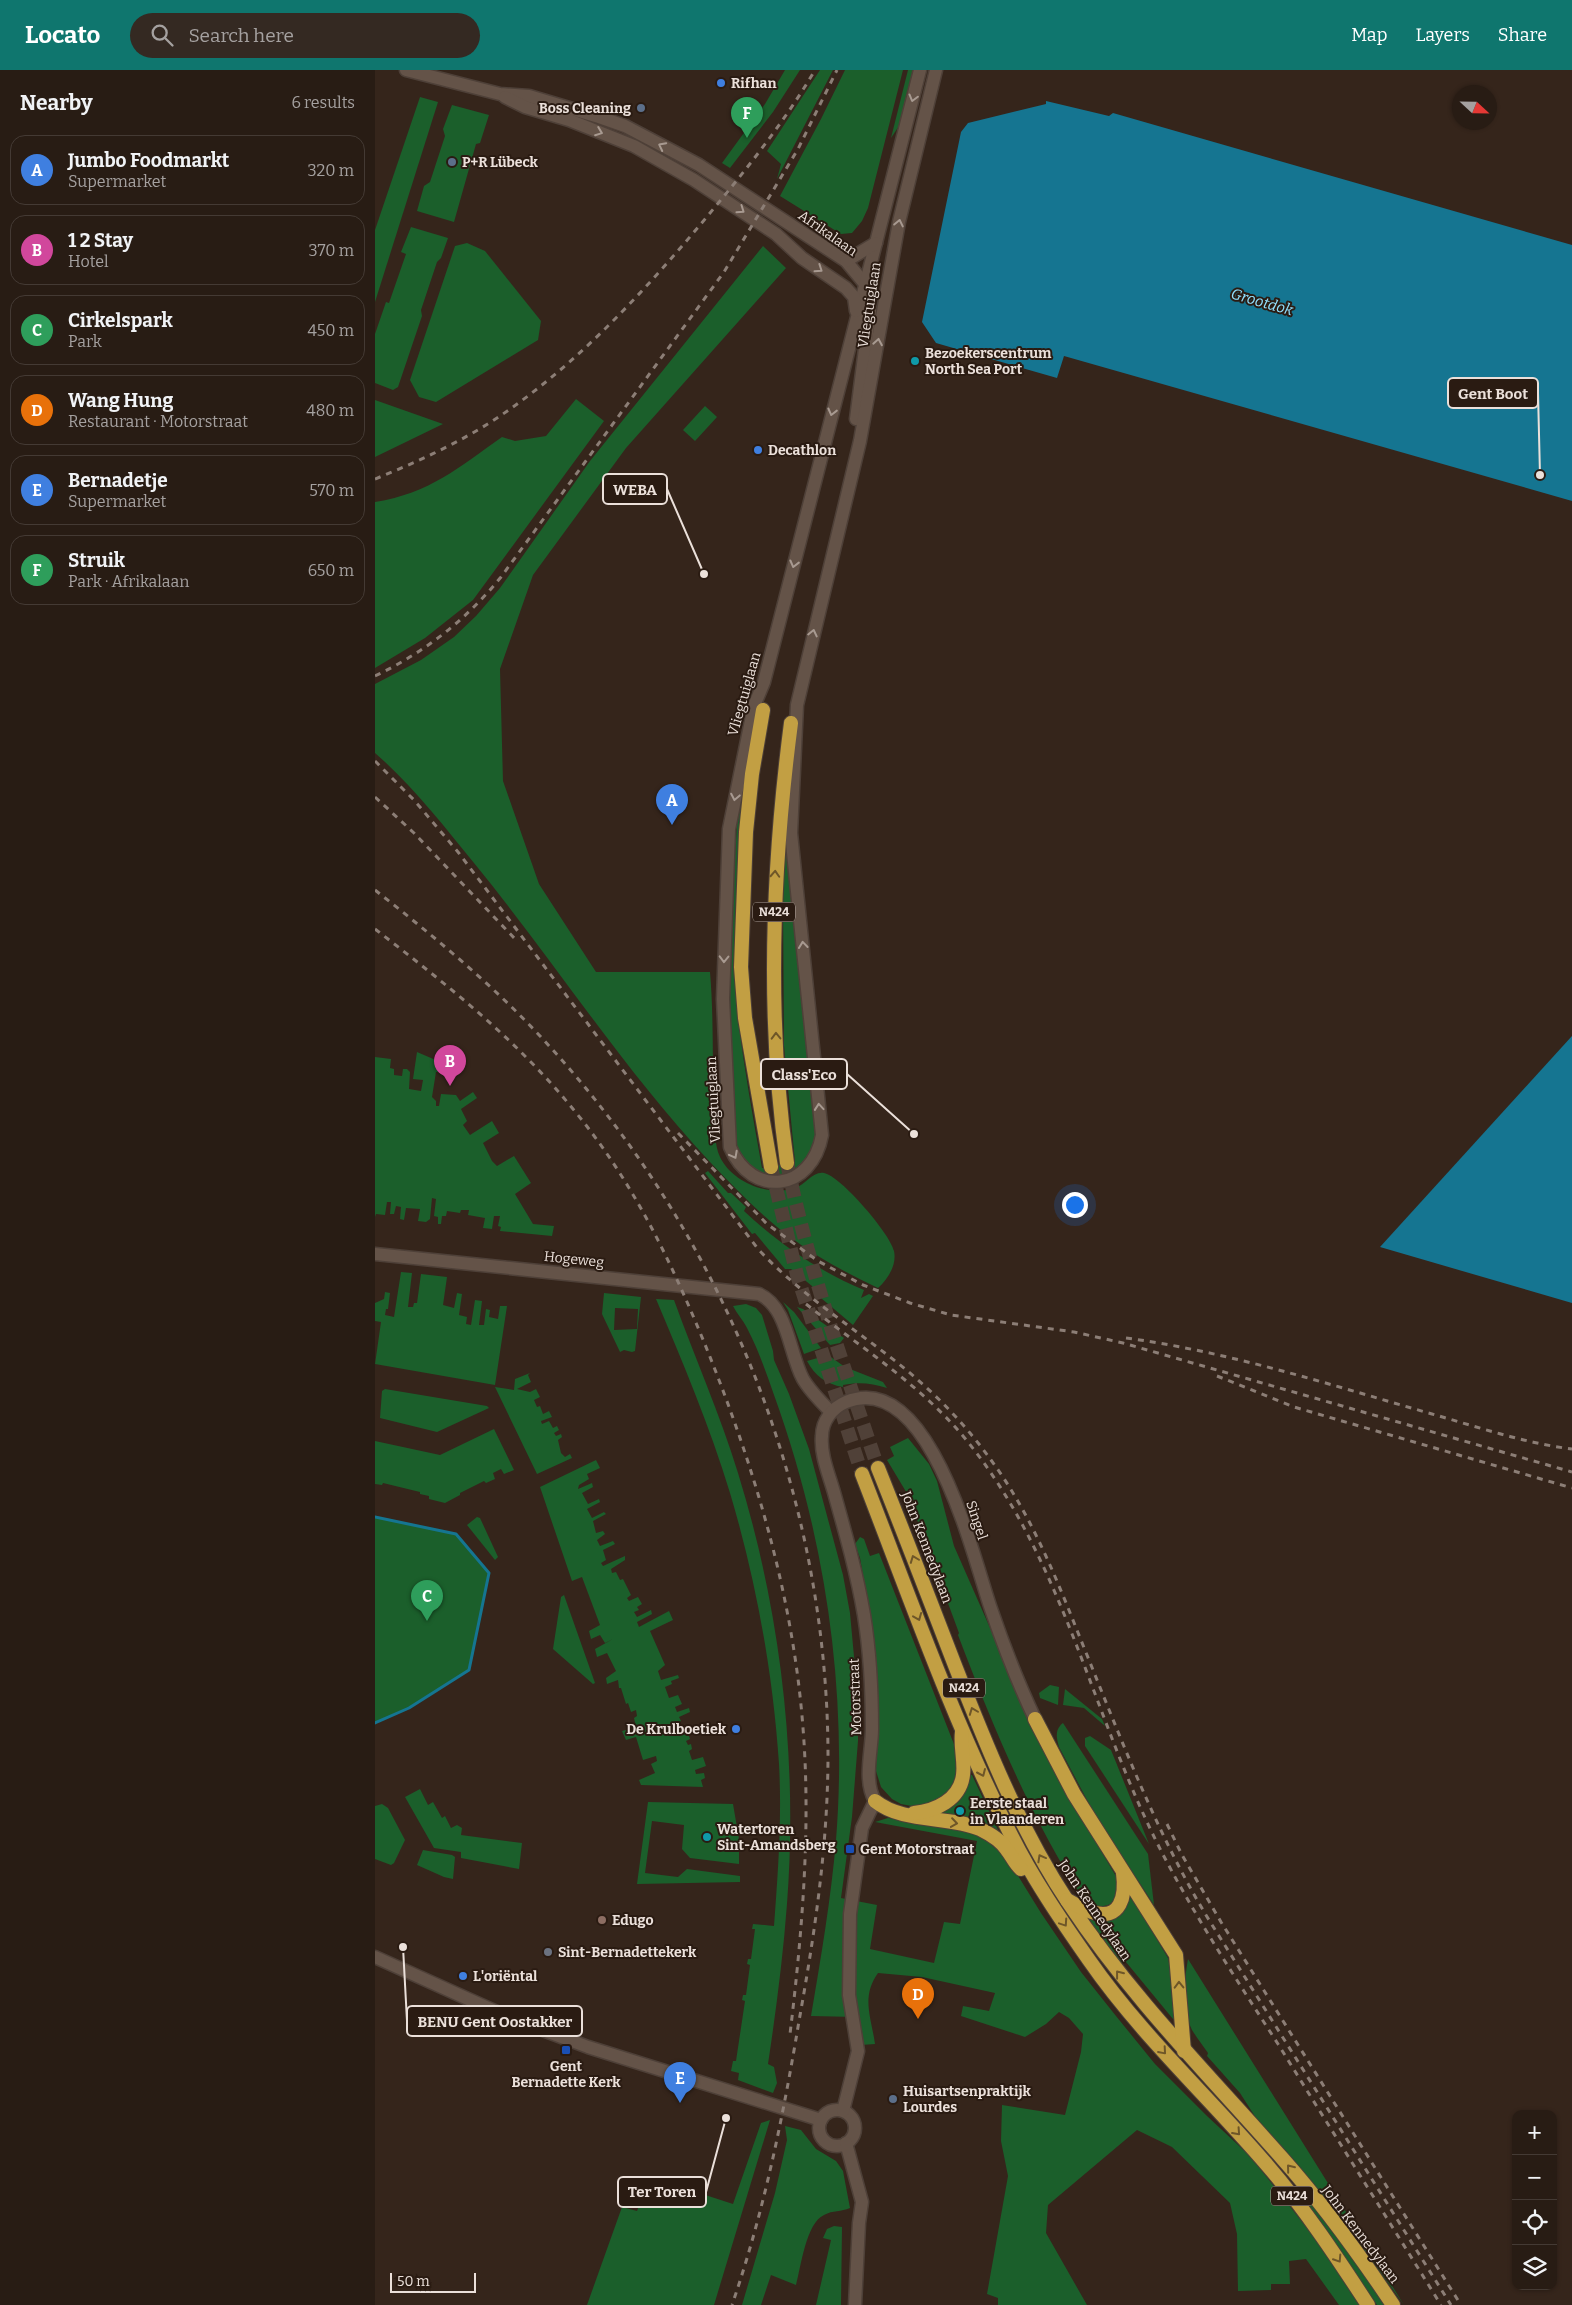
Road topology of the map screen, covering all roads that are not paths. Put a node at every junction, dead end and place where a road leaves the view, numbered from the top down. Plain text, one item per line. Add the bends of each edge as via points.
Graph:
1 (405, 70) edge
2 (920, 70) edge
3 (936, 70) edge
4 (500, 94) junction
5 (876, 243) junction
6 (846, 261) junction
7 (890, 271) junction
8 (835, 280) junction
9 (865, 284) junction
10 (857, 316) junction
11 (853, 474) junction
12 (797, 705) junction
13 (758, 708) junction
14 (791, 722) joint
15 (787, 1163) tunnel mouth
16 (771, 1167) tunnel mouth
17 (375, 1254) edge
18 (831, 1412) junction
19 (878, 1468) tunnel mouth
20 (862, 1474) tunnel mouth
21 (1035, 1719) joint
22 (962, 1729) junction
23 (875, 1801) junction
24 (906, 1814) junction
25 (1123, 1870) junction
26 (1037, 1882) junction
27 (1066, 1900) junction
28 (375, 1958) edge
29 (1184, 2051) junction
30 (843, 2110) junction
31 (821, 2120) junction
32 (847, 2144) junction
33 (855, 2305) edge
34 (1368, 2305) edge
35 (1393, 2305) edge

1 - 4 main road, Afrikalaan / N424
2 -> 5 main road, Vliegtuiglaan
7 -> 3 main road, Vliegtuiglaan via 905,192
6 -> 4 main road, Afrikalaan / N424 via 699,165 625,126 529,96
4 -> 8 main road, Afrikalaan / N424 via 525,108 553,115 634,146 717,194
5 - 6 main road
5 - 9 main road, Vliegtuiglaan
6 - 9 main road, Afrikalaan / N424
7 - 9 main road
11 -> 7 main road, Vliegtuiglaan
8 - 9 main road, Afrikalaan / N424
8 - 10 main road, N424 via 854,297
9 - 10 main road, Vliegtuiglaan
9 - 11 main road, N424 via 870,310 869,326 848,456
10 -> 13 main road, Vliegtuiglaan / N424
12 -> 11 main road, Vliegtuiglaan / N424
13 -> 12 main road, Vliegtuiglaan / N424 via 729,829 723,999 730,1147 740,1165 761,1179 775,1182 789,1180 811,1165 822,1135 791,833
12 - 14 main road, N424
13 - 16 highway, N424 via 746,832 741,966 745,1018
15 -> 14 highway, N424 via 778,1094 774,905 778,833
17 - 18 main road, Hogeweg via 759,1294 769,1299 782,1320 803,1379
18 - 21 main road, Singel via 851,1400 869,1398 895,1408 917,1428 950,1487 1012,1669
18 - 23 main road, Motorstraat via 824,1424 822,1446 854,1564 864,1615 871,1685 869,1788
27 -> 19 highway, John Kennedylaan / N424 via 1017,1813 981,1732
20 -> 22 highway, N424
21 - 25 highway via 1075,1794
22 - 24 highway via 963,1776 958,1788 950,1800 939,1807
22 -> 26 highway, N424
23 - 24 highway
23 - 30 main road via 862,1828 850,1914 849,1995 858,2051
24 -> 26 highway via 967,1825 995,1837 1018,1866
25 - 27 highway via 1124,1896 1115,1910 1101,1914
29 -> 25 highway via 1176,1955
26 -> 34 highway, N424 via 1124,2007 1267,2164 1321,2233
29 -> 27 highway, John Kennedylaan / N424 via 1141,2002
28 - 31 main road via 508,2017 588,2047
35 -> 29 highway, John Kennedylaan / N424 via 1283,2159
30 - 31 main road via 830,2111
30 - 32 main road via 851,2116 855,2128
31 - 32 main road via 819,2128 823,2140 834,2146
32 - 33 main road via 862,2202

